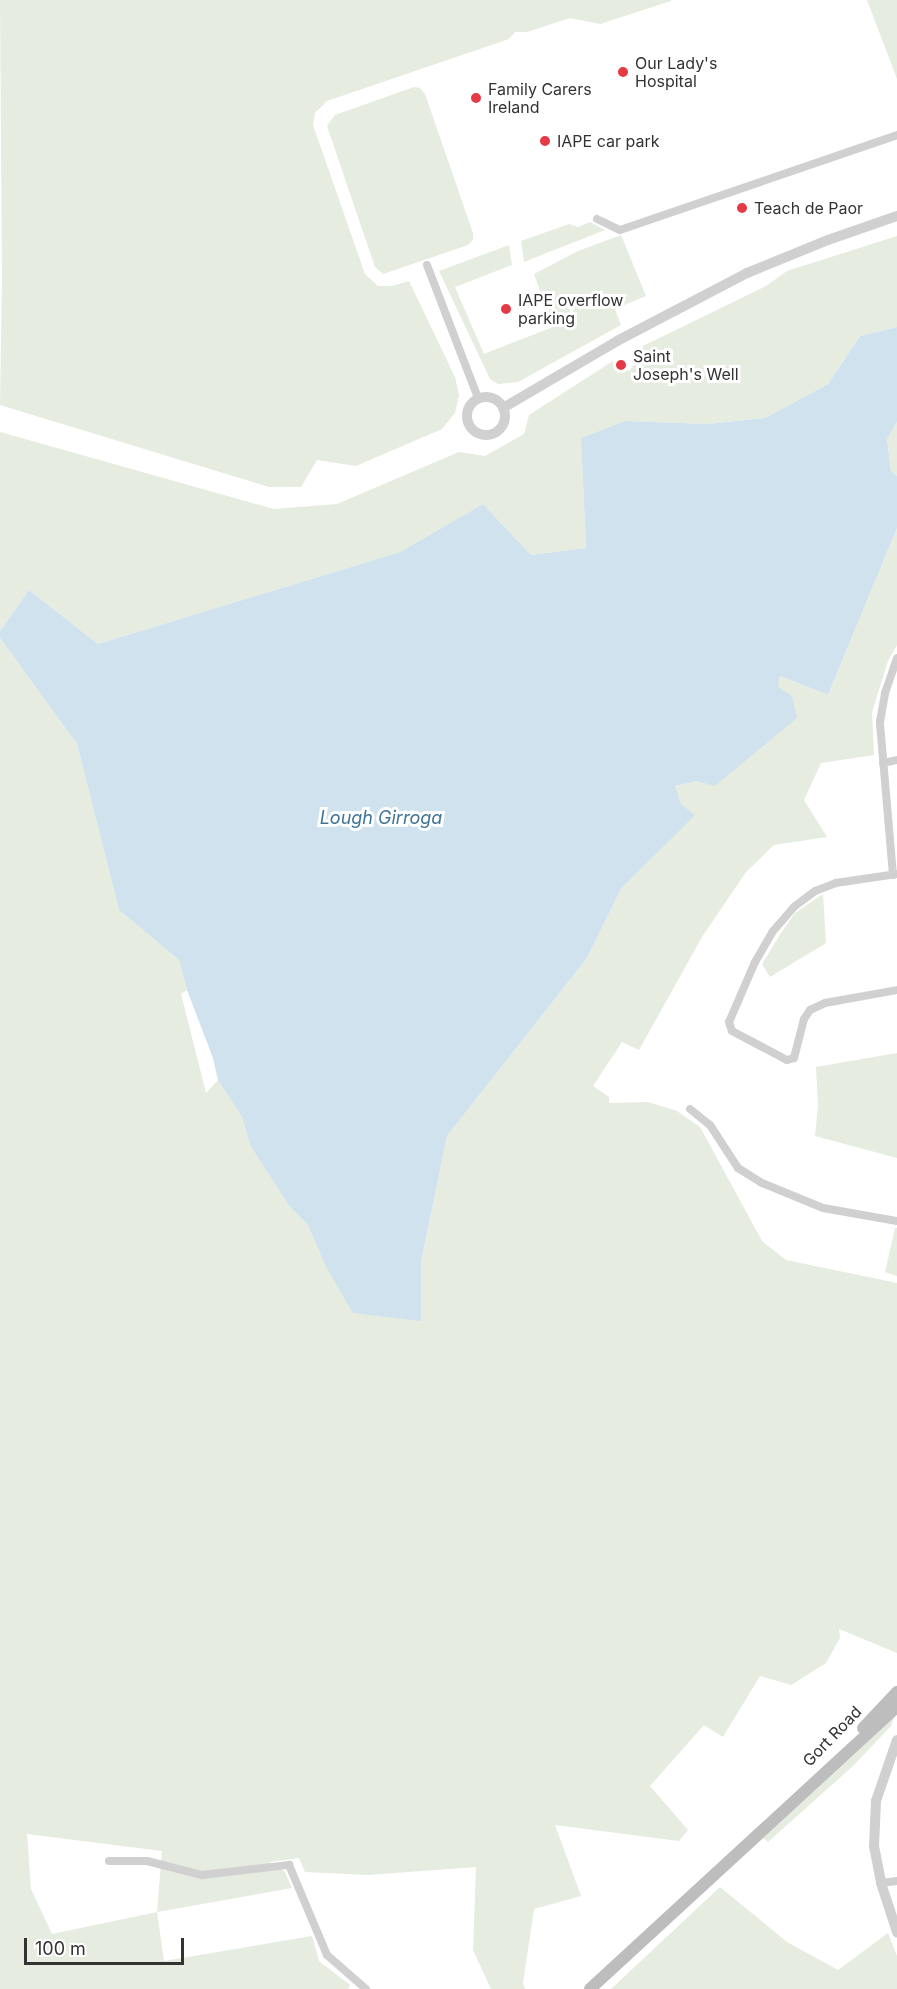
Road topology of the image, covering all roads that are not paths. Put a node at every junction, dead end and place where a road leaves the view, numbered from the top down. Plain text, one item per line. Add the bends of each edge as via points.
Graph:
1 (897, 135) edge
2 (897, 216) edge
3 (597, 219) dead end
4 (427, 265) dead end
5 (478, 398) junction
6 (504, 408) junction
7 (897, 658) edge
8 (897, 760) edge
9 (883, 763) junction
10 (895, 874) edge
11 (897, 990) edge
12 (690, 1109) dead end
13 (897, 1221) edge
14 (896, 1703) edge
15 (897, 1740) edge
16 (110, 1861) dead end
17 (897, 1881) edge
18 (880, 1883) junction
19 (897, 1932) edge
20 (366, 1989) edge
21 (590, 1989) edge

1 - 3 street via 620,230
2 - 6 street via 747,273 617,341
4 - 5 street
5 - 6 street via 495,399
5 - 6 street via 469,407 467,417 477,433 497,431 504,421
7 - 9 street via 880,722
8 - 9 street
9 - 10 street
10 - 11 street via 836,883 815,891 794,907 772,931 729,1022 732,1031 787,1060 794,1058 810,1010 825,1003
12 - 13 street via 710,1125 738,1168 762,1183 823,1208
14 - 21 main road, Gort Road
15 - 18 street via 876,1801 874,1845
16 - 20 street via 147,1861 202,1875 289,1865 327,1955
17 - 18 street
18 - 19 street

